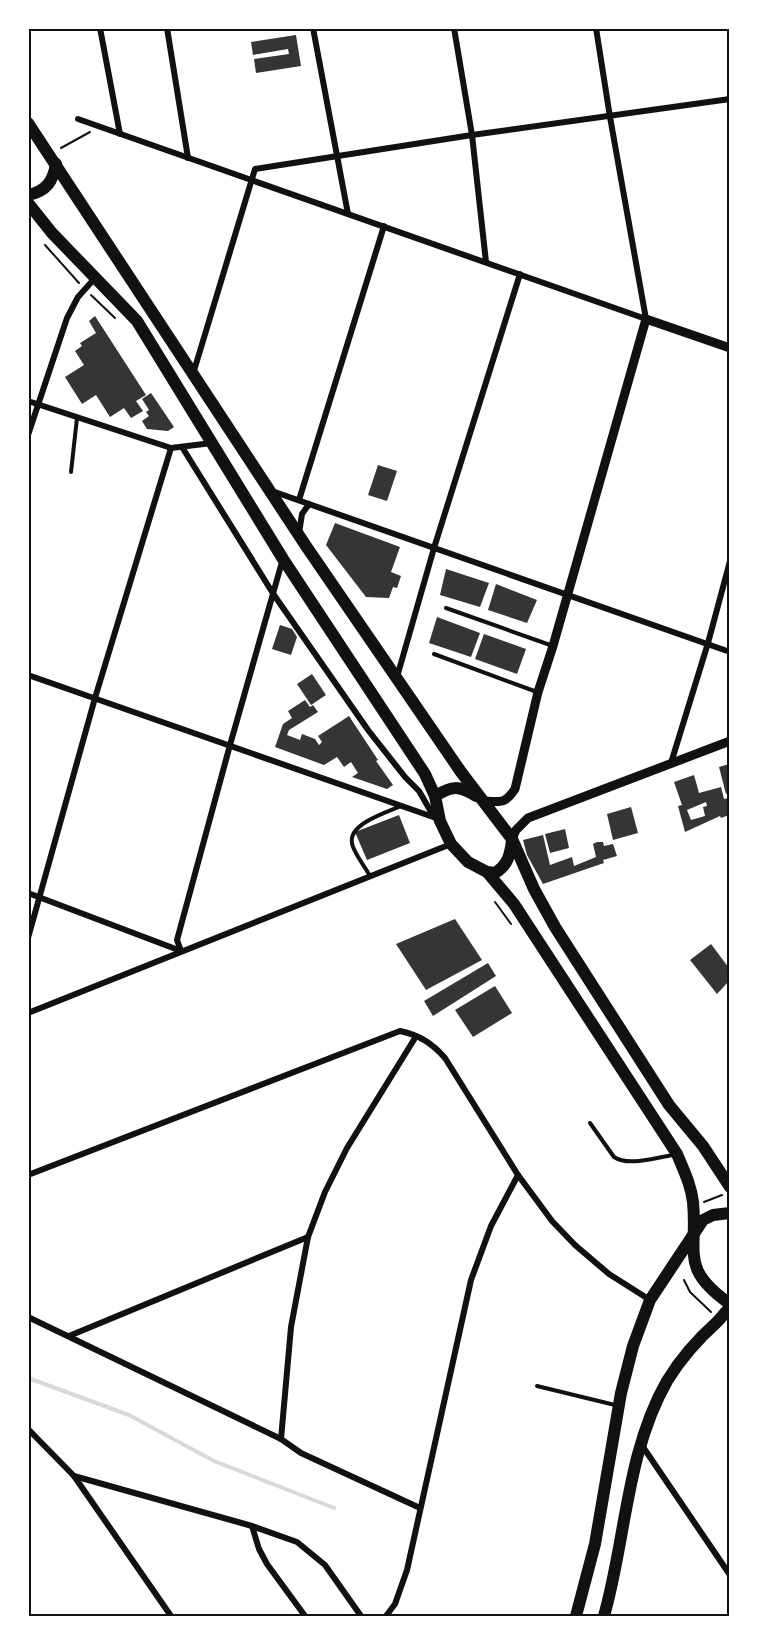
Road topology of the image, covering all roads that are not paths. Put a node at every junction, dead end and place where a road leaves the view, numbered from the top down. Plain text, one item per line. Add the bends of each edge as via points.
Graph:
1 (100, 28) edge
2 (167, 28) edge
3 (313, 28) edge
4 (454, 28) edge
5 (596, 28) edge
6 (729, 99) edge
7 (609, 117) junction
8 (78, 119) dead end
9 (28, 123) edge
10 (120, 134) junction
11 (472, 135) junction
12 (336, 155) junction
13 (188, 158) junction
14 (52, 159) junction
15 (251, 180) junction
16 (28, 195) edge
17 (28, 203) edge
18 (348, 214) junction
19 (384, 226) junction
20 (486, 262) junction
21 (520, 274) junction
22 (94, 278) junction
23 (646, 319) junction
24 (729, 348) edge
25 (193, 374) junction
26 (28, 400) edge
27 (38, 404) junction
28 (77, 417) junction
29 (28, 435) edge
30 (212, 442) junction
31 (182, 447) junction
32 (171, 448) junction
33 (71, 472) dead end
34 (270, 490) junction
35 (299, 500) junction
36 (309, 504) junction
37 (300, 537) junction
38 (434, 548) junction
39 (283, 559) junction
40 (729, 561) edge
41 (567, 594) junction
42 (273, 595) junction
43 (446, 608) dead end
44 (708, 643) junction
45 (553, 646) junction
46 (729, 652) edge
47 (434, 654) dead end
48 (28, 675) edge
49 (397, 678) junction
50 (538, 692) junction
51 (95, 698) junction
52 (729, 741) edge
53 (230, 745) junction
54 (671, 764) junction
55 (435, 796) junction
56 (484, 801) junction
57 (402, 806) junction
58 (437, 819) junction
59 (512, 839) junction
60 (451, 844) junction
61 (487, 872) junction
62 (370, 876) junction
63 (28, 893) edge
64 (40, 897) junction
65 (28, 938) edge
66 (181, 951) junction
67 (28, 1013) edge
68 (415, 1038) junction
69 (590, 1123) dead end
70 (677, 1154) junction
71 (28, 1175) edge
72 (518, 1175) junction
73 (725, 1191) edge
74 (729, 1213) edge
75 (693, 1236) junction
76 (308, 1237) junction
77 (650, 1300) junction
78 (729, 1306) edge
79 (28, 1317) edge
80 (69, 1336) junction
81 (537, 1386) dead end
82 (619, 1406) junction
83 (28, 1429) edge
84 (281, 1438) junction
85 (641, 1443) junction
86 (74, 1476) junction
87 (420, 1508) junction
88 (252, 1526) junction
89 (729, 1575) edge
90 (171, 1617) edge
91 (305, 1617) edge
92 (362, 1617) edge
93 (386, 1617) edge
94 (576, 1617) edge
95 (604, 1617) edge

1 - 10 street
2 - 13 street
3 - 12 street
4 - 11 street
5 - 7 street
6 - 7 street
7 - 11 street
7 - 23 street
8 - 10 street
9 - 14 main road
10 - 13 street
11 - 12 street
11 - 20 street
12 - 15 street via 255,169
12 - 18 street
13 - 15 street
14 - 16 main road via 54,177 48,186
14 - 25 main road
15 - 18 street
15 - 25 street
17 - 22 main road
18 - 19 street
19 - 20 street
19 - 35 street
20 - 21 street
21 - 23 street
21 - 38 street
22 - 27 street via 71,309
22 - 30 main road via 137,321
23 - 24 street
23 - 41 street
25 - 34 main road
26 - 27 street
27 - 28 street
27 - 29 street
28 - 32 street
28 - 33 lane
30 - 31 street
30 - 39 main road
31 - 32 street
31 - 42 street
32 - 51 street
34 - 35 street
34 - 37 main road
35 - 36 street
36 - 37 street via 300,520
36 - 38 street
37 - 49 main road
38 - 41 street
38 - 49 street
39 - 42 street
39 - 55 main road via 425,774
40 - 44 street
41 - 44 street
41 - 45 street
42 - 53 street
42 - 58 street via 368,730
43 - 45 lane
44 - 46 street
44 - 54 street
45 - 50 street
47 - 50 lane
48 - 51 street
49 - 56 main road
50 - 56 street via 515,789 502,802
51 - 53 street
51 - 64 street
52 - 54 street
53 - 57 street
53 - 66 street via 177,940
54 - 59 street via 528,818
55 - 56 main road via 463,788
55 - 58 main road
56 - 59 main road
57 - 58 street
57 - 62 lane via 356,828 352,843
58 - 60 main road
59 - 61 main road via 507,863 495,873
59 - 73 main road via 555,927 669,1105 703,1146
60 - 61 main road via 468,862
60 - 62 street
61 - 70 main road via 553,960
62 - 66 street
63 - 64 street
64 - 65 street
64 - 66 street
66 - 67 street
68 - 71 street via 406,1032 393,1032
68 - 72 street via 432,1044 445,1059
68 - 76 street via 346,1148
69 - 70 lane via 618,1160
70 - 75 main road via 691,1186
72 - 77 street via 575,1245 609,1274
72 - 87 street via 491,1226 471,1280
74 - 75 main road via 704,1220
75 - 77 main road
75 - 78 main road via 698,1271 705,1284
76 - 80 street
76 - 84 street via 291,1327
77 - 82 main road via 633,1346
78 - 85 main road via 668,1380
79 - 80 street
80 - 84 street
81 - 82 lane
82 - 94 main road via 595,1544
83 - 86 street
84 - 87 street via 301,1453
85 - 89 street
85 - 95 main road
86 - 88 street
86 - 90 street
87 - 93 street via 407,1570
88 - 91 street via 267,1564
88 - 92 street via 297,1542 325,1565

